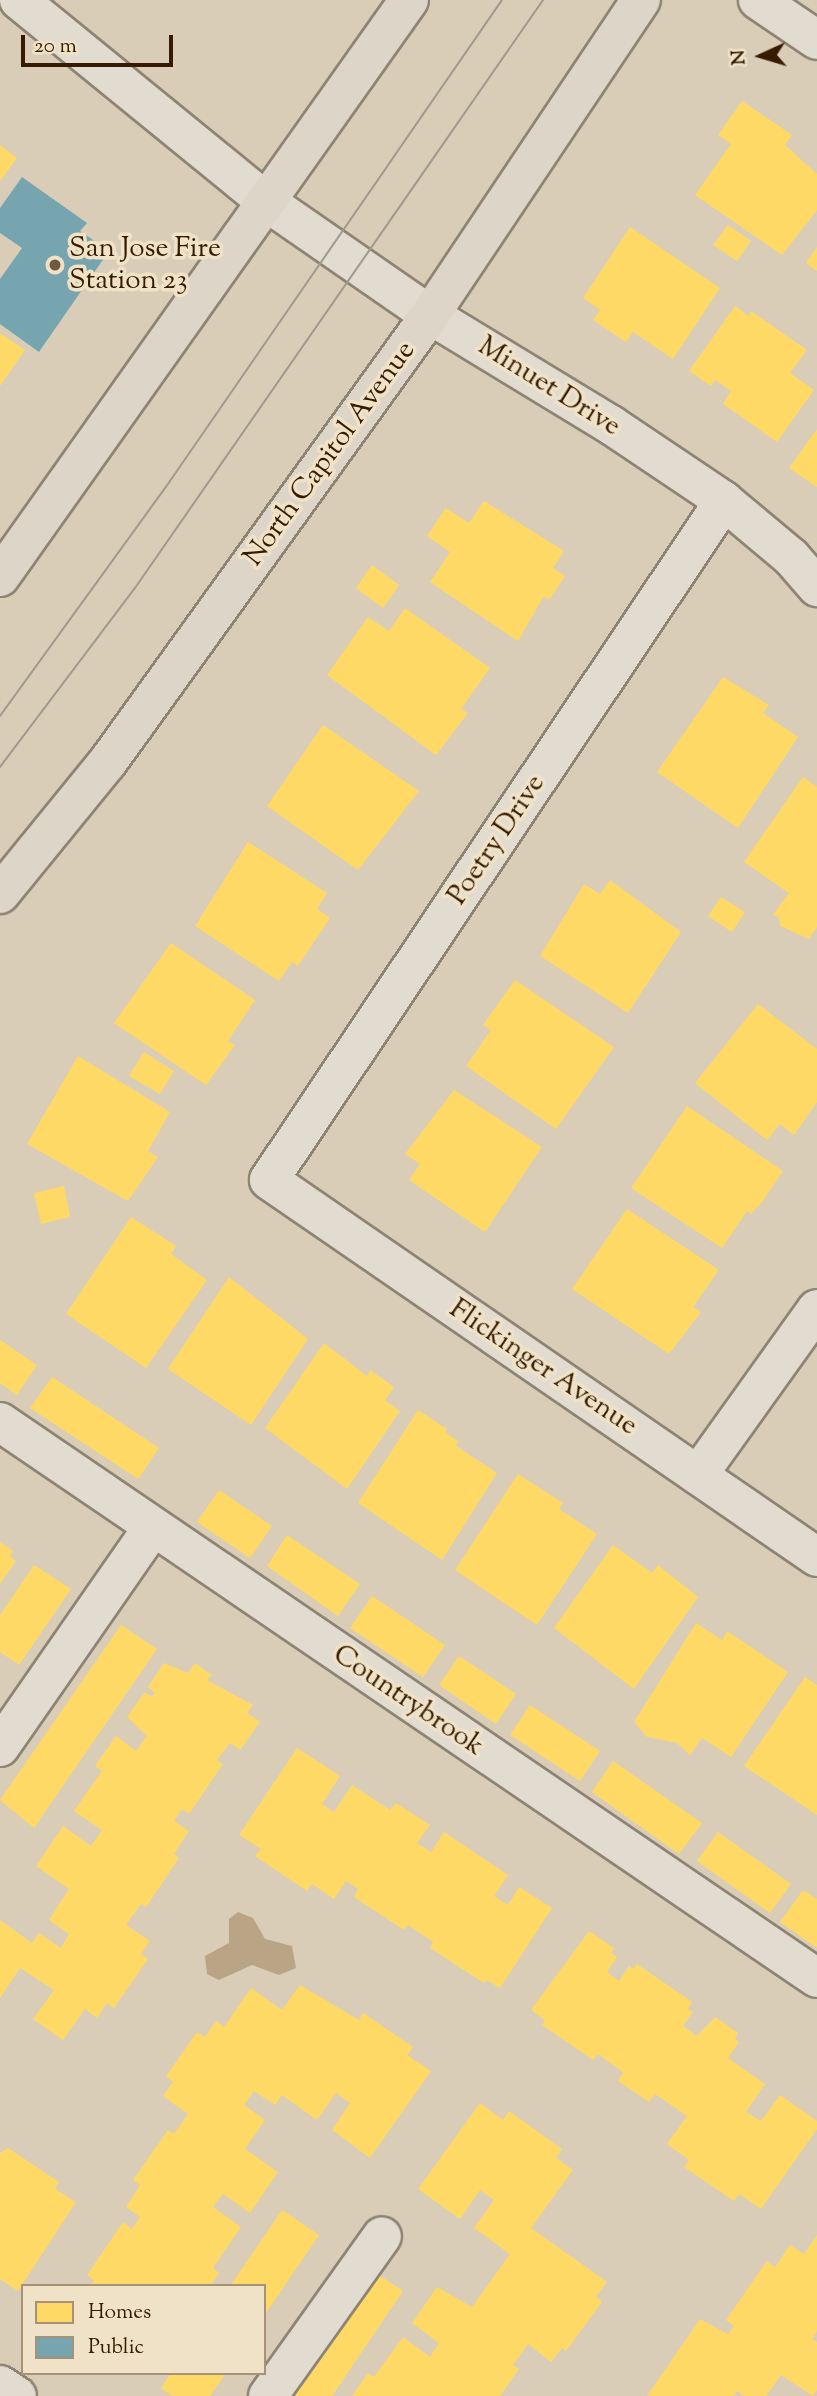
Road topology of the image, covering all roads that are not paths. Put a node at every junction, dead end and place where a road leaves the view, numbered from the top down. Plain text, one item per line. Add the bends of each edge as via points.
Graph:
1 (19, 0) edge
2 (409, 0) edge
3 (641, 0) edge
4 (758, 0) edge
5 (817, 40) edge
6 (268, 203) junction
7 (430, 316) junction
8 (724, 501) junction
9 (0, 577) edge
10 (817, 587) edge
11 (0, 894) edge
12 (269, 1180) joint
13 (817, 1309) edge
14 (0, 1422) edge
15 (698, 1475) junction
16 (152, 1528) junction
17 (817, 1557) edge
18 (0, 1747) edge
19 (817, 1978) edge
20 (382, 2236) dead end
21 (0, 2385) edge
22 (17, 2396) edge
23 (268, 2396) edge

1 - 6 street, Minuet Drive
2 - 6 main road
3 - 7 main road, North Capitol Avenue
4 - 5 street
6 - 7 street, Minuet Drive
6 - 9 main road
7 - 8 street, Minuet Drive via 611,425
7 - 11 main road, North Capitol Avenue via 107,763
8 - 10 street, Minuet Drive via 792,557
8 - 12 street, Poetry Drive
12 - 15 street, Flickinger Avenue
13 - 15 street
14 - 16 street, Countrybrook
15 - 17 street, Flickinger Avenue
16 - 18 street
16 - 19 street, Countrybrook
20 - 23 street
21 - 22 street

